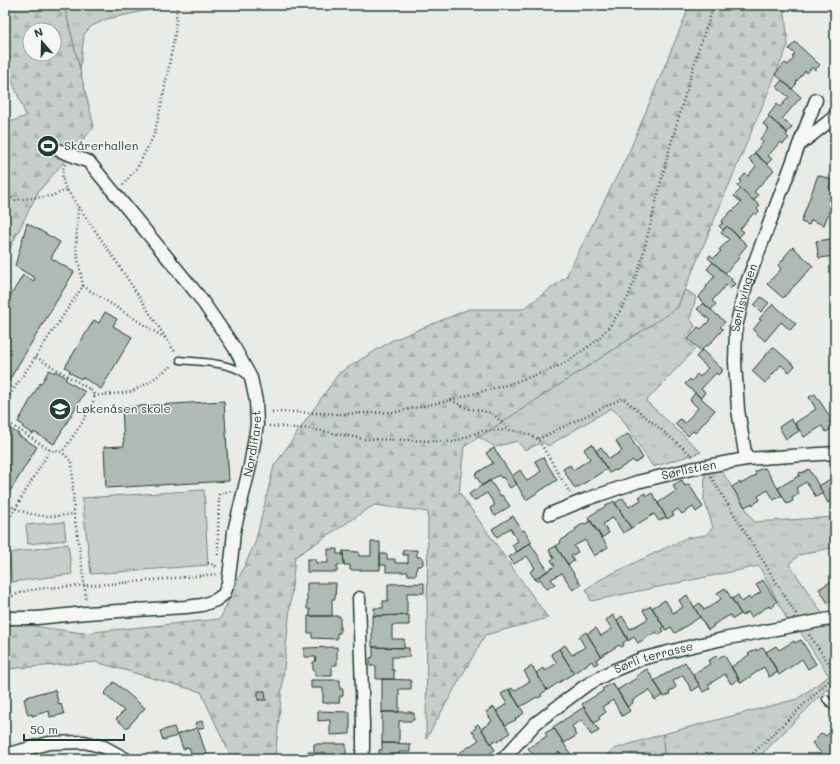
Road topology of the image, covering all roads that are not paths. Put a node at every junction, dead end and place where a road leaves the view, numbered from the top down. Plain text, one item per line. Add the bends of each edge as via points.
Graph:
1 (816, 100) dead end
2 (835, 115) edge
3 (799, 145) junction
4 (52, 148) dead end
5 (180, 360) road end
6 (252, 378) junction
7 (835, 453) edge
8 (746, 459) junction
9 (550, 514) dead end
10 (358, 598) dead end
11 (5, 618) edge
12 (835, 618) edge
13 (826, 699) dead end
14 (835, 708) edge
15 (5, 755) edge
16 (126, 759) edge
17 (361, 759) edge
18 (503, 759) edge

1 - 3 street, Sørlisvingen
2 - 3 street
3 - 8 street, Sørlisvingen via 746,285 736,327 738,410
4 - 6 street, Nordlifaret via 89,162 198,295
5 - 6 lane via 229,366 240,369
6 - 11 street, Nordlifaret via 256,394 257,425 234,531 228,584 224,594 202,605 37,618
7 - 8 street, Sørlistien
8 - 9 street, Sørlistien via 691,468 637,482 587,498
10 - 17 street via 363,724
12 - 18 street, Sørli terrasse via 684,648 641,659 610,672 585,686 536,723
13 - 14 lane
15 - 16 street via 49,743 84,742 104,747

